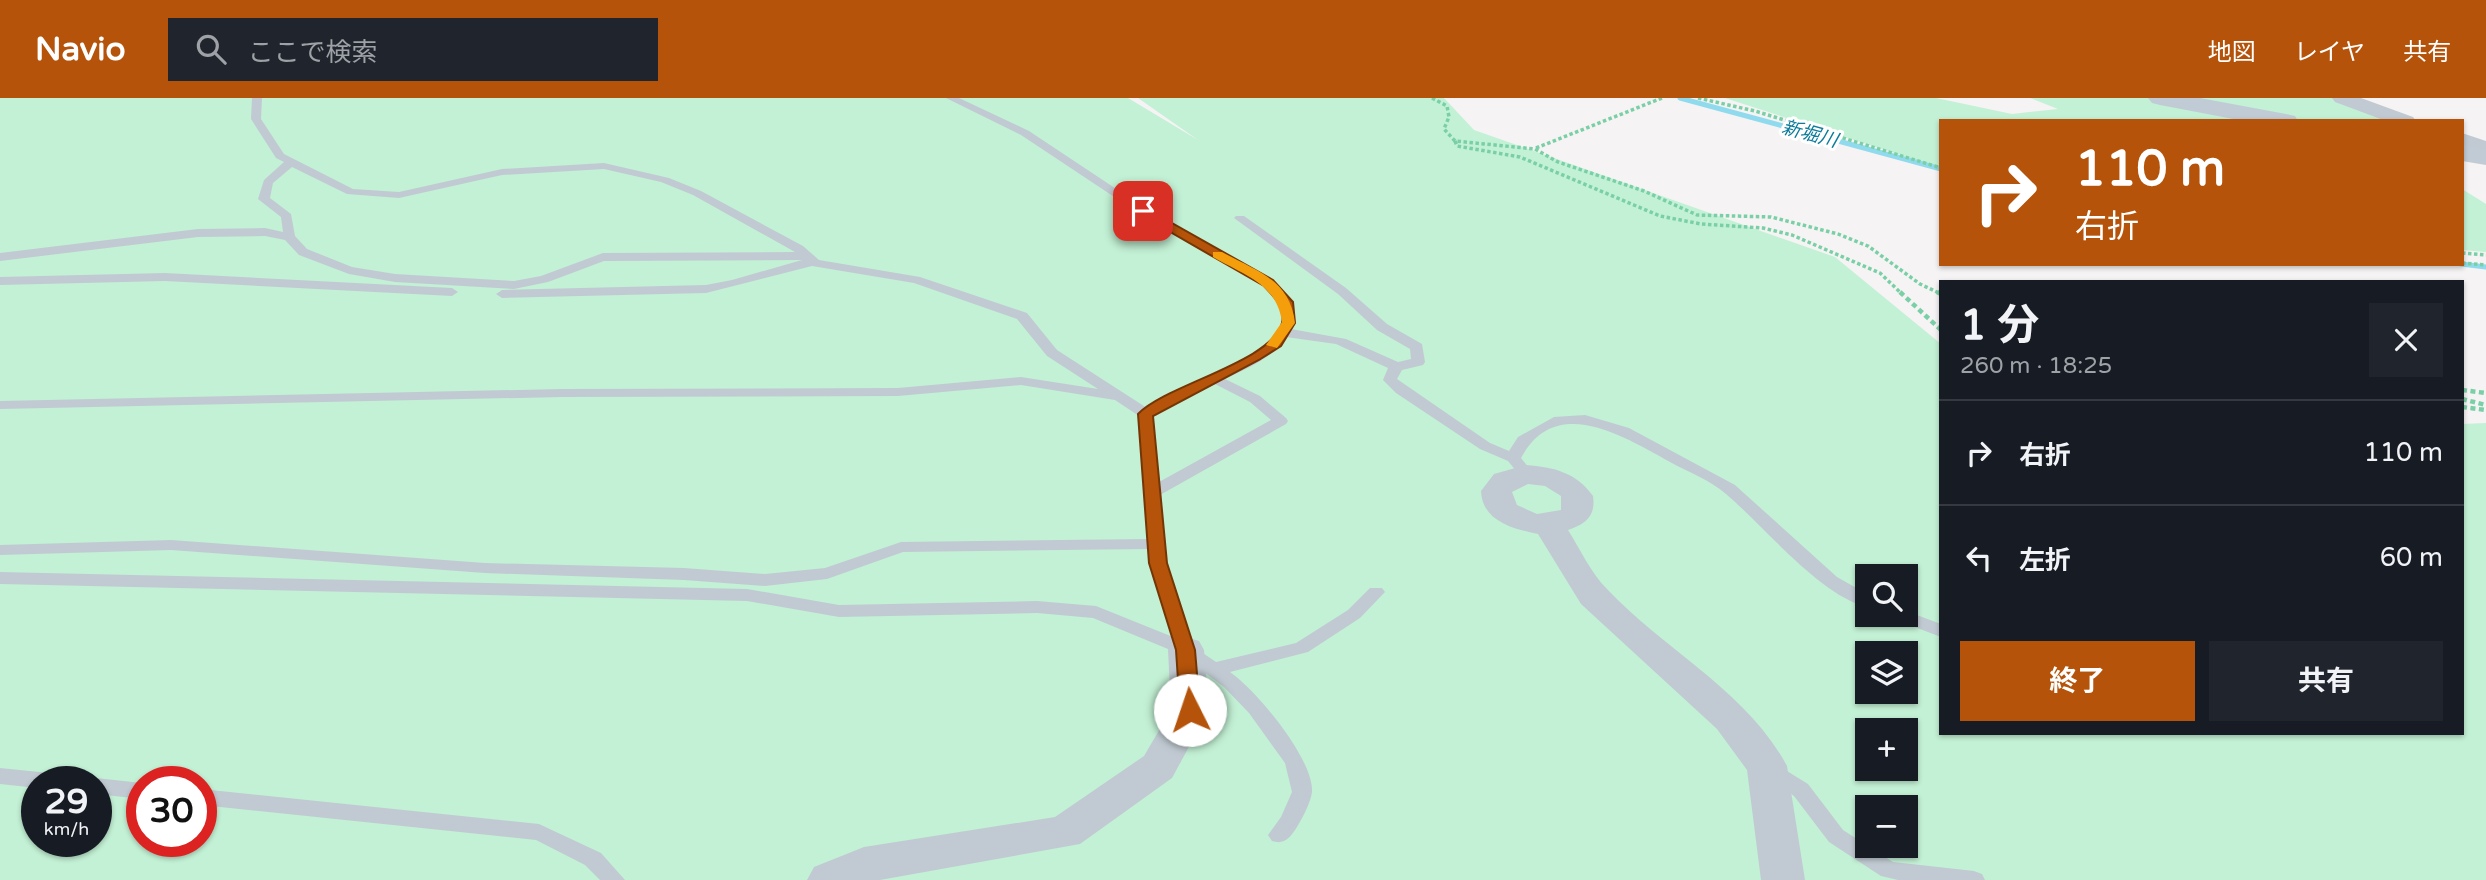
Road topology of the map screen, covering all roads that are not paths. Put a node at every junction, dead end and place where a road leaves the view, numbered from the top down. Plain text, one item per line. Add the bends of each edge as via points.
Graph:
1 (257, 98) edge
2 (951, 98) edge
3 (2160, 98) edge
4 (2342, 98) edge
5 (2275, 119) edge
6 (2400, 119) edge
7 (2464, 140) edge
8 (2486, 148) edge
9 (2464, 153) edge
10 (2486, 157) edge
11 (290, 163) junction
12 (1240, 218) dead end
13 (289, 237) junction
14 (0, 257) edge
15 (810, 260) junction
16 (0, 281) edge
17 (1282, 333) junction
18 (1396, 367) junction
19 (1213, 378) junction
20 (1118, 397) junction
21 (0, 405) edge
22 (1146, 414) junction
23 (1519, 466) junction
24 (1152, 493) junction
25 (1549, 526) junction
26 (1157, 544) junction
27 (0, 550) edge
28 (0, 578) edge
29 (1376, 592) dead end
30 (1855, 594) edge
31 (1918, 622) edge
32 (1939, 630) edge
33 (1200, 660) junction
34 (1767, 766) junction
35 (0, 776) edge
36 (21, 778) edge
37 (217, 799) edge
38 (1279, 835) dead end
39 (614, 880) edge
40 (829, 880) edge
41 (1783, 880) edge
42 (1974, 880) edge

1 - 11 lane via 256,119
2 - 17 lane via 1025,133 1162,224 1269,283 1286,302 1289,323
3 - 5 street
4 - 6 street
7 - 8 street
9 - 10 street
11 - 13 lane via 268,182 264,199 287,216
11 - 15 lane via 351,192 382,196 416,193 502,172 604,166 665,180 697,193 799,248
12 - 18 lane via 1342,291 1382,327 1417,347 1418,362
13 - 14 lane via 265,232 198,233
13 - 15 lane via 303,252 349,270 395,278 514,285 603,257
15 - 16 lane via 733,284 651,292 516,295 165,277
15 - 20 lane via 916,280 1022,316 1052,353
17 - 18 lane via 1342,340
17 - 19 lane via 1255,358
18 - 23 lane via 1390,380 1401,390
19 - 22 lane
19 - 24 lane via 1255,399 1281,421
20 - 21 lane via 1021,381 898,392 562,393
20 - 22 lane
22 - 24 lane
23 - 25 street via 1500,483 1496,502 1516,520
23 - 25 street via 1558,480 1578,497 1580,507 1575,516
23 - 30 lane via 1522,440 1554,421 1585,419 1624,431 1729,488 1832,581
24 - 26 lane
25 - 34 street via 1593,596 1731,719
26 - 27 lane via 901,547 827,573 765,580 684,573 485,568 171,545
26 - 33 lane via 1158,563
28 - 33 lane via 747,595 839,611 1037,607 1096,612
29 - 33 lane via 1354,614 1301,648
31 - 32 lane
33 - 38 lane via 1256,708 1295,761 1302,792
33 - 40 street via 1190,710 1158,767 1065,832 864,865
34 - 41 street
34 - 42 lane via 1801,790 1836,836 1889,870
35 - 36 lane
37 - 39 lane via 539,832 593,859

